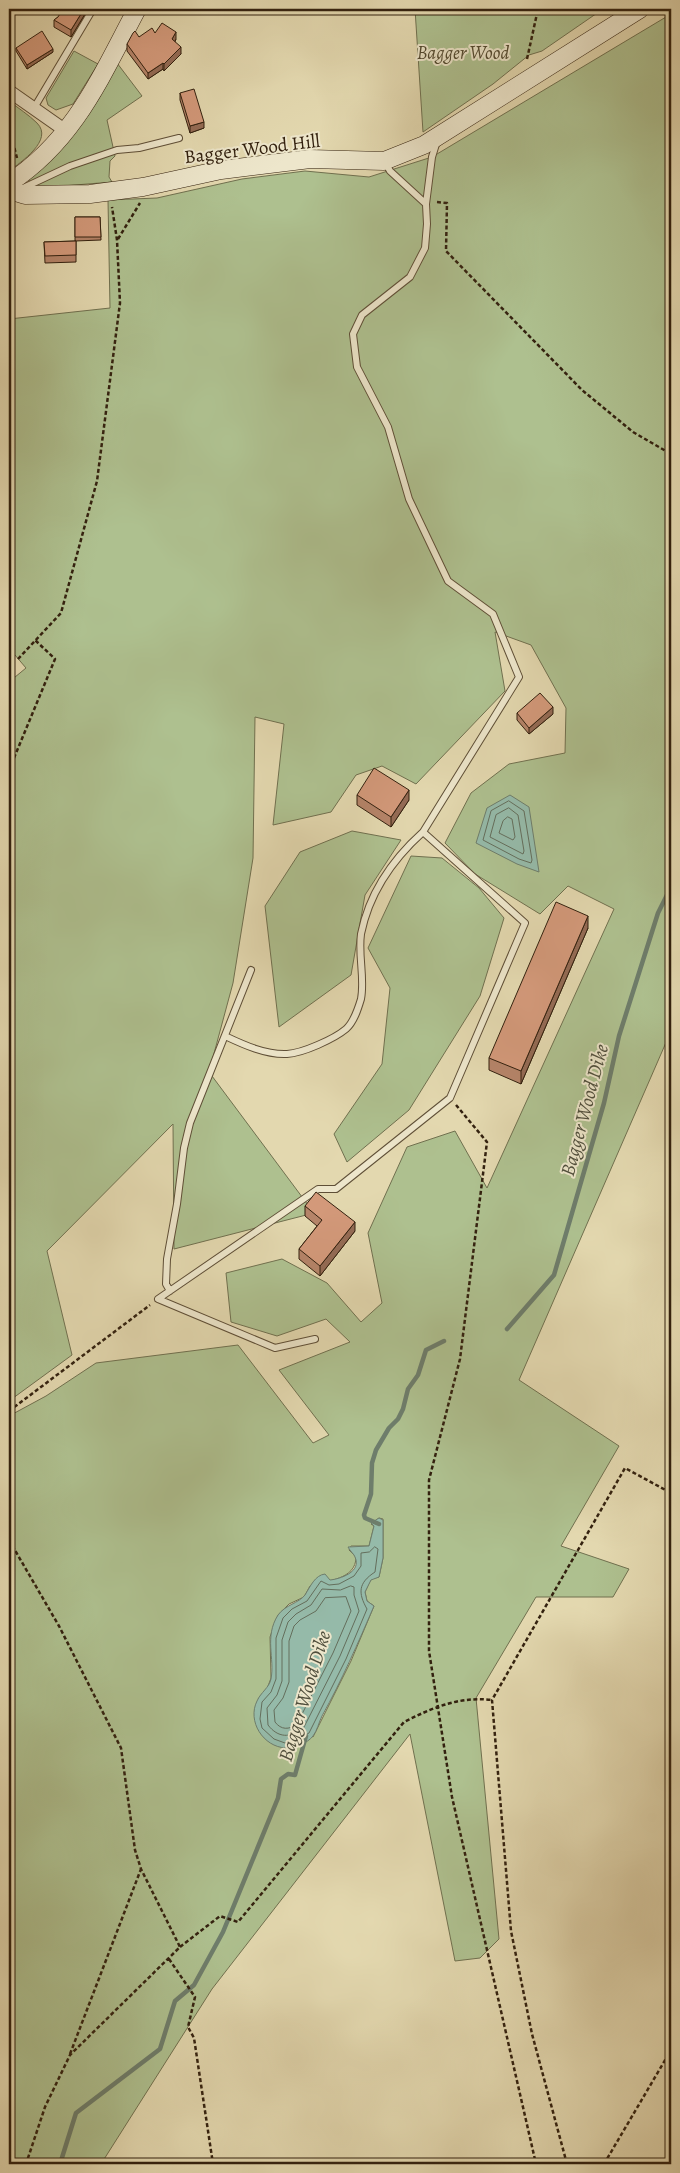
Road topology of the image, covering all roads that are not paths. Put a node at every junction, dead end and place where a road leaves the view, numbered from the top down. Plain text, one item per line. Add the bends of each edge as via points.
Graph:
1 (93, 9) edge
2 (137, 9) edge
3 (640, 9) edge
4 (9, 91) edge
5 (34, 108) junction
6 (66, 130) junction
7 (438, 136) junction
8 (179, 138) dead end
9 (384, 161) junction
10 (10, 189) edge
11 (427, 201) junction
12 (422, 832) junction
13 (251, 970) dead end
14 (225, 1036) junction
15 (170, 1291) junction
16 (315, 1339) dead end

1 - 5 lane
2 - 6 street via 90,98
3 - 7 street, Bagger Wood Hill
4 - 5 street
5 - 6 street
6 - 10 street
7 - 9 street, Bagger Wood Hill
7 - 11 lane
8 - 10 lane via 117,150 70,166 35,184
9 - 10 street, Bagger Wood Hill via 310,159 221,170 143,187 90,194 25,195
9 - 11 lane via 390,171
11 - 12 lane via 425,248 410,277 362,315 353,334 357,367 388,427 409,498 448,581 493,614 519,677
12 - 14 lane via 390,867 367,914 361,943 361,997 355,1017 347,1029 325,1042 287,1054 246,1046
12 - 15 lane via 525,923 450,1098 336,1189 318,1189
13 - 14 lane
14 - 15 lane via 190,1123 184,1148 166,1259 166,1284
15 - 16 lane via 158,1299 275,1348

